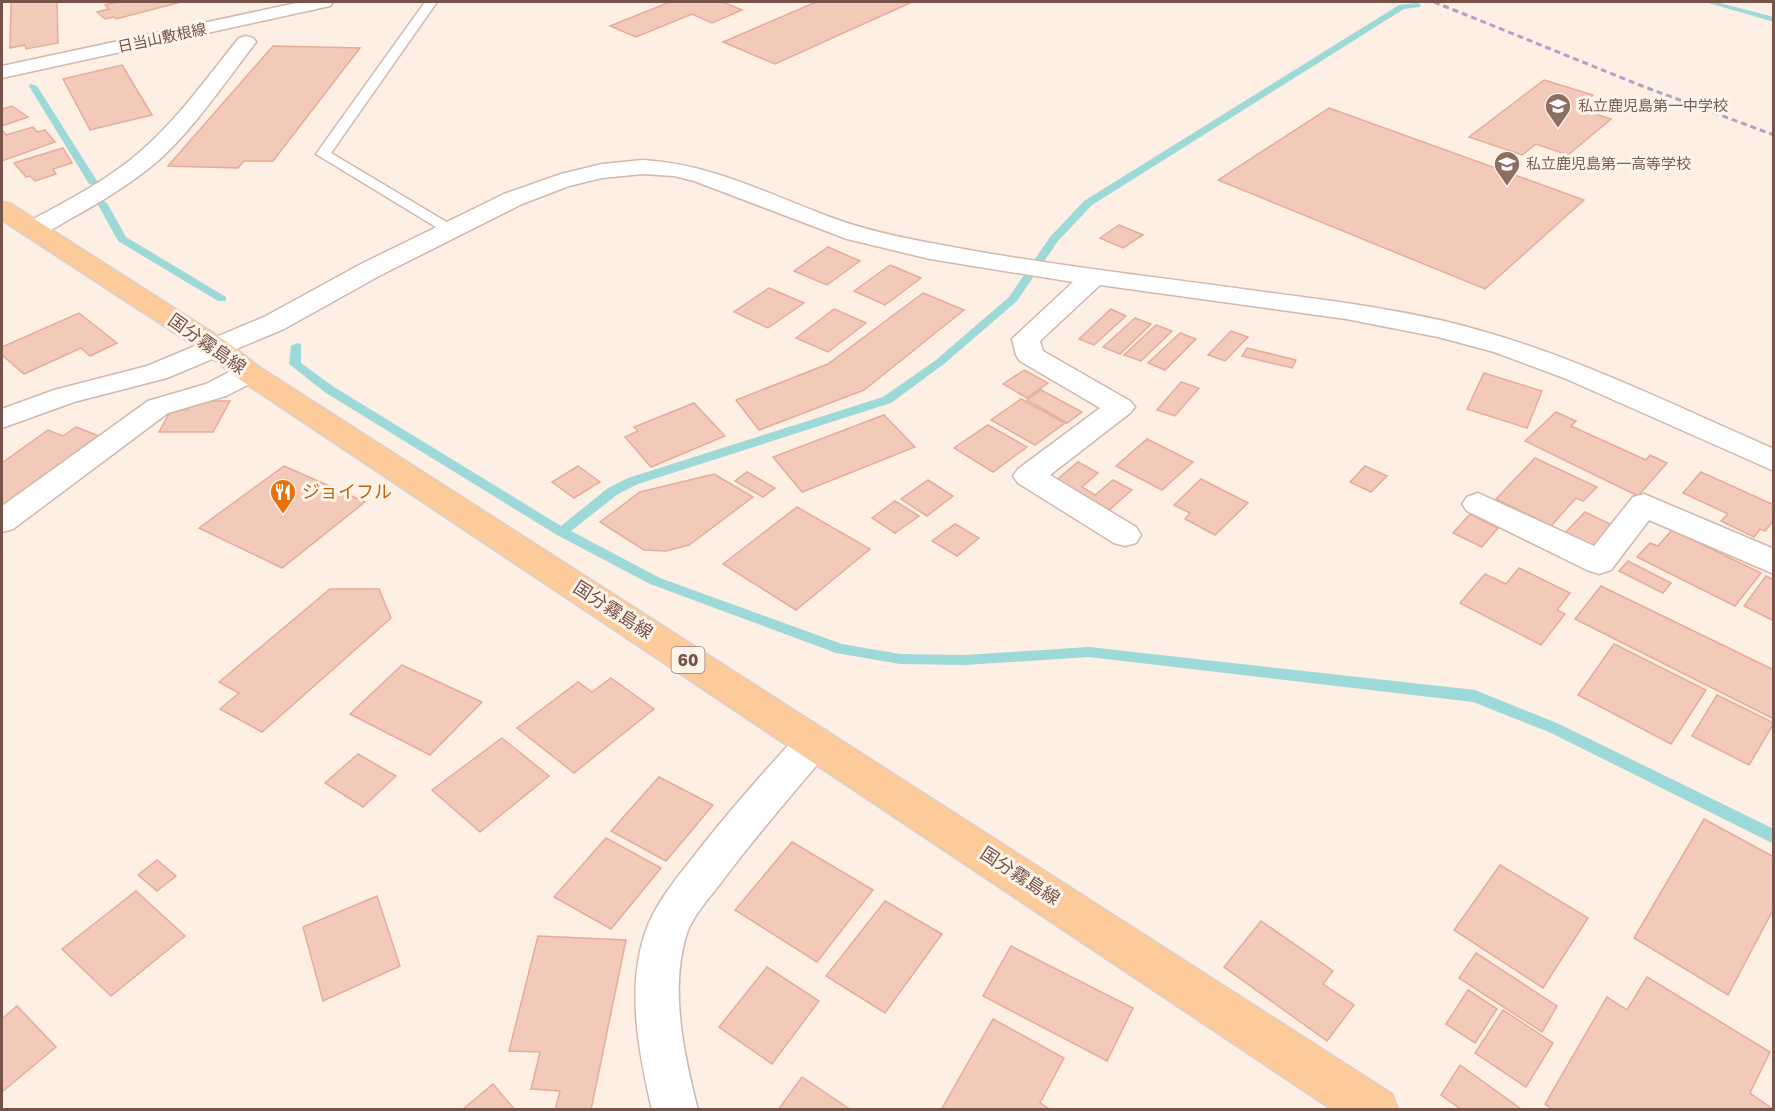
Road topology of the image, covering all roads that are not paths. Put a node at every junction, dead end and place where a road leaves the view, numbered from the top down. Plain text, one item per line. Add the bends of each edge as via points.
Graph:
1 (322, 2) edge
2 (430, 2) edge
3 (246, 42) dead end
4 (2, 72) edge
5 (2, 209) edge
6 (33, 230) junction
7 (449, 230) junction
8 (1095, 276) junction
9 (217, 348) junction
10 (249, 373) junction
11 (2, 419) edge
12 (1773, 461) edge
13 (1478, 504) dead end
14 (2, 521) edge
15 (1125, 535) dead end
16 (1773, 563) edge
17 (814, 742) junction
18 (675, 1110) edge
19 (1376, 1110) edge

1 - 4 street, 日当山敷根線
2 - 7 lane via 323,154
3 - 6 street via 166,140 142,163 101,192
5 - 6 main road, 国分霧島線 / 60
6 - 9 main road, 国分霧島線 / 60
7 - 8 street via 561,181 602,171 674,169 744,190 856,234 930,251
7 - 9 street via 274,323
8 - 12 street via 1346,311 1504,346 1574,372
8 - 15 street via 1026,339 1030,355 1120,407 1029,476
9 - 10 main road, 国分霧島線 / 60
9 - 11 street via 157,372 64,396
10 - 14 street via 216,390 158,406
10 - 17 main road, 国分霧島線 / 60
13 - 16 street via 1599,562 1644,505
17 - 18 street via 727,843 677,911 664,940 658,1000 664,1064
17 - 19 main road, 国分霧島線 / 60

